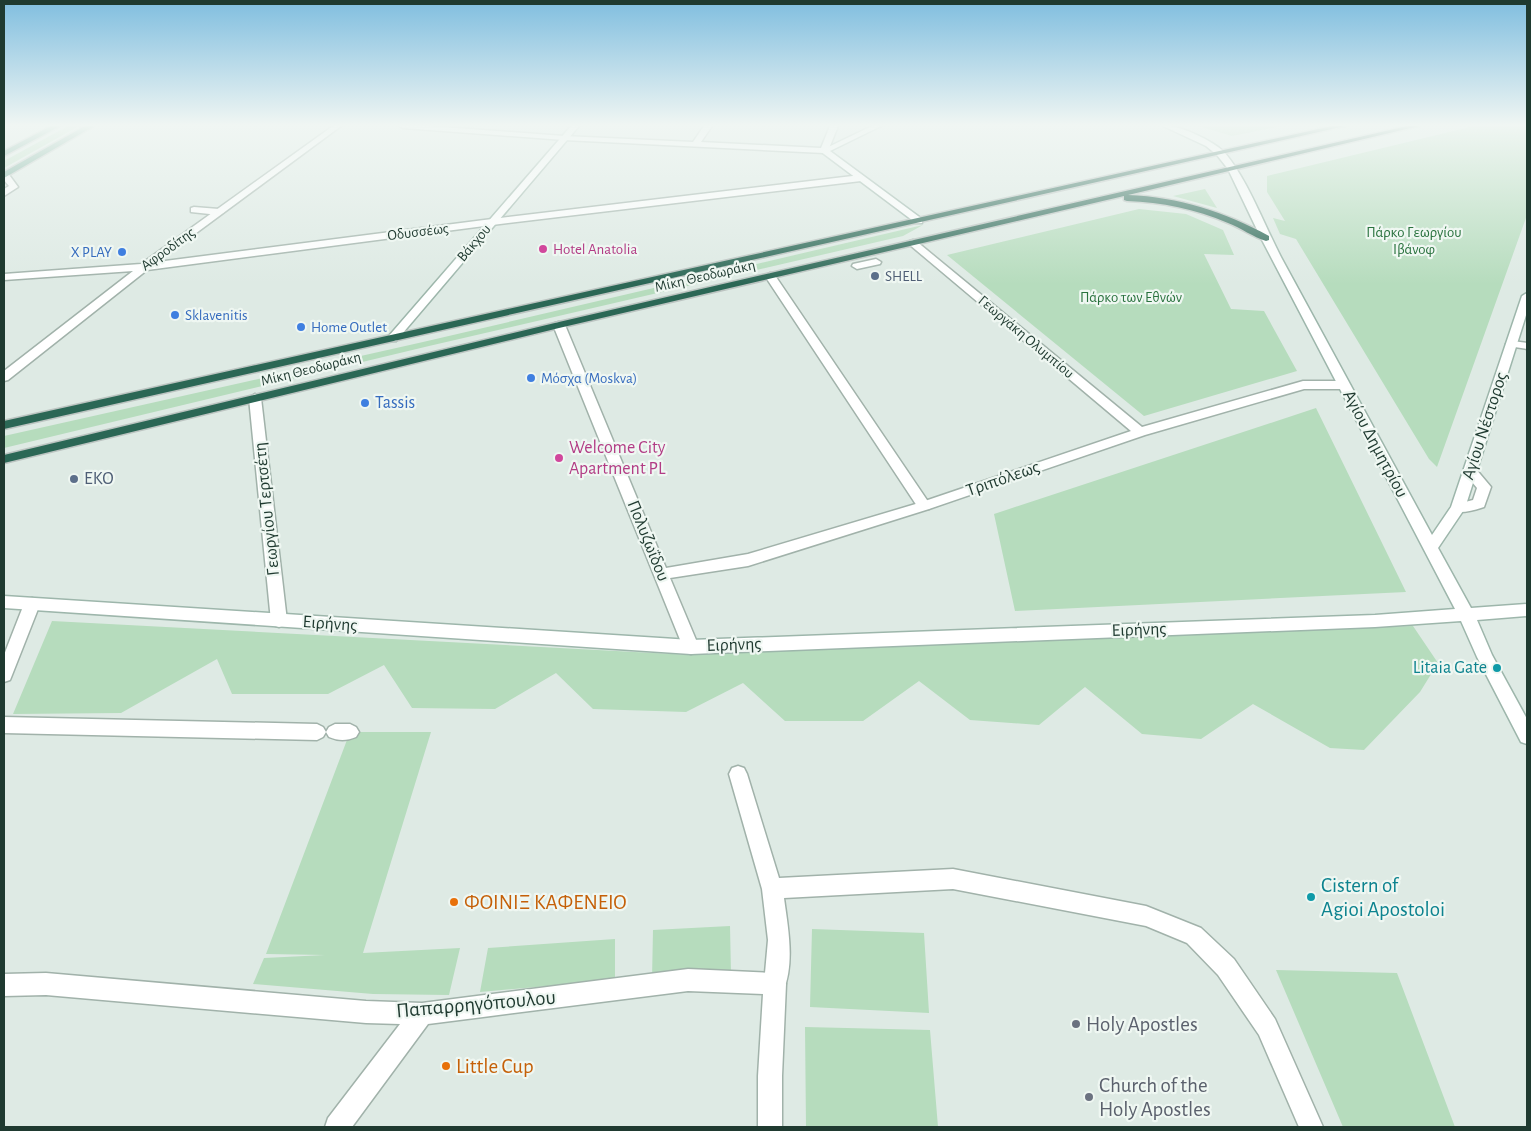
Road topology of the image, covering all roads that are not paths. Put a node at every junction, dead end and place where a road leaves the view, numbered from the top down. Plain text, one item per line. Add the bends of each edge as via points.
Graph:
1 (7, 179) edge
2 (265, 179) edge
3 (529, 179) edge
4 (854, 179) edge
5 (862, 179) edge
6 (1104, 179) edge
7 (1186, 179) edge
8 (1237, 179) edge
9 (4, 193) edge
10 (1103, 198) junction
11 (194, 210) dead end
12 (219, 212) junction
13 (919, 220) junction
14 (492, 222) junction
15 (1266, 238) junction
16 (913, 243) junction
17 (876, 262) dead end
18 (857, 266) dead end
19 (144, 267) junction
20 (770, 276) junction
21 (4, 277) edge
22 (1527, 296) edge
23 (559, 325) junction
24 (392, 339) junction
25 (1512, 344) junction
26 (1527, 346) edge
27 (4, 377) edge
28 (1344, 385) junction
29 (255, 398) junction
30 (4, 425) edge
31 (1140, 432) junction
32 (4, 459) edge
33 (1470, 471) junction
34 (924, 506) junction
35 (1458, 508) junction
36 (1430, 549) junction
37 (661, 574) junction
38 (4, 602) edge
39 (32, 604) junction
40 (1527, 610) edge
41 (1466, 614) junction
42 (279, 620) junction
43 (691, 647) junction
44 (4, 675) edge
45 (4, 725) edge
46 (317, 732) dead end
47 (1527, 736) edge
48 (738, 774) dead end
49 (772, 889) junction
50 (775, 984) junction
51 (4, 985) edge
52 (422, 1014) junction
53 (336, 1127) edge
54 (770, 1127) edge
55 (1311, 1127) edge

1 - 9 street via 14,187
2 - 12 street, Αφροδίτης
3 - 14 street, Βάκχου
4 - 14 street, Οδυσσέως
5 - 13 street
6 - 13 highway, Μίκη Θεοδωράκη
7 - 10 highway, Μίκη Θεοδωράκη
8 - 15 street, Αγίου Δημητρίου
10 - 15 highway via 1146,199 1182,205 1223,218
10 - 16 highway, Μίκη Θεοδωράκη
11 - 12 street
12 - 19 street, Αφροδίτης
13 - 24 highway, Μίκη Θεοδωράκη
14 - 19 street, Οδυσσέως
14 - 24 street, Βάκχου
15 - 28 street, Αγίου Δημητρίου
16 - 20 highway, Μίκη Θεοδωράκη
16 - 31 street, Γεωργάκη Ολυμπίου
17 - 18 street
19 - 21 street, Οδυσσέως
19 - 27 street, Αφροδίτης
20 - 23 highway, Μίκη Θεοδωράκη
20 - 34 street
22 - 25 street, Αγίου Νέστορος
23 - 29 highway, Μίκη Θεοδωράκη
23 - 37 street, Πολυζωΐδου
24 - 30 highway, Μίκη Θεοδωράκη
25 - 26 street
25 - 33 street, Αγίου Νέστορος
28 - 31 street, Τριπόλεως via 1302,385
28 - 36 street, Αγίου Δημητρίου
29 - 32 highway, Μίκη Θεοδωράκη
29 - 42 street, Γεωργίου Τερτσέτη
31 - 34 street, Τριπόλεως
33 - 35 street, Αγίου Νέστορος
33 - 35 street via 1484,487 1480,504
34 - 37 street, Τριπόλεως via 748,560
35 - 36 street, Αγίου Νέστορος
36 - 41 street, Αγίου Δημητρίου
37 - 43 street, Πολυζωΐδου
38 - 39 street, Ειρήνης
39 - 42 street, Ειρήνης
39 - 44 street
40 - 41 street, Ειρήνης
41 - 43 street, Ειρήνης via 1375,621
41 - 47 street, Αγίου Δημητρίου
42 - 43 street, Ειρήνης
45 - 46 street
48 - 49 street
49 - 50 street via 779,940
49 - 55 street via 953,879 1146,916 1194,935 1226,967 1267,1027
50 - 52 street, Παπαρρηγόπουλου via 688,980
50 - 54 street
51 - 52 street, Παπαρρηγόπουλου via 46,984
52 - 53 street

